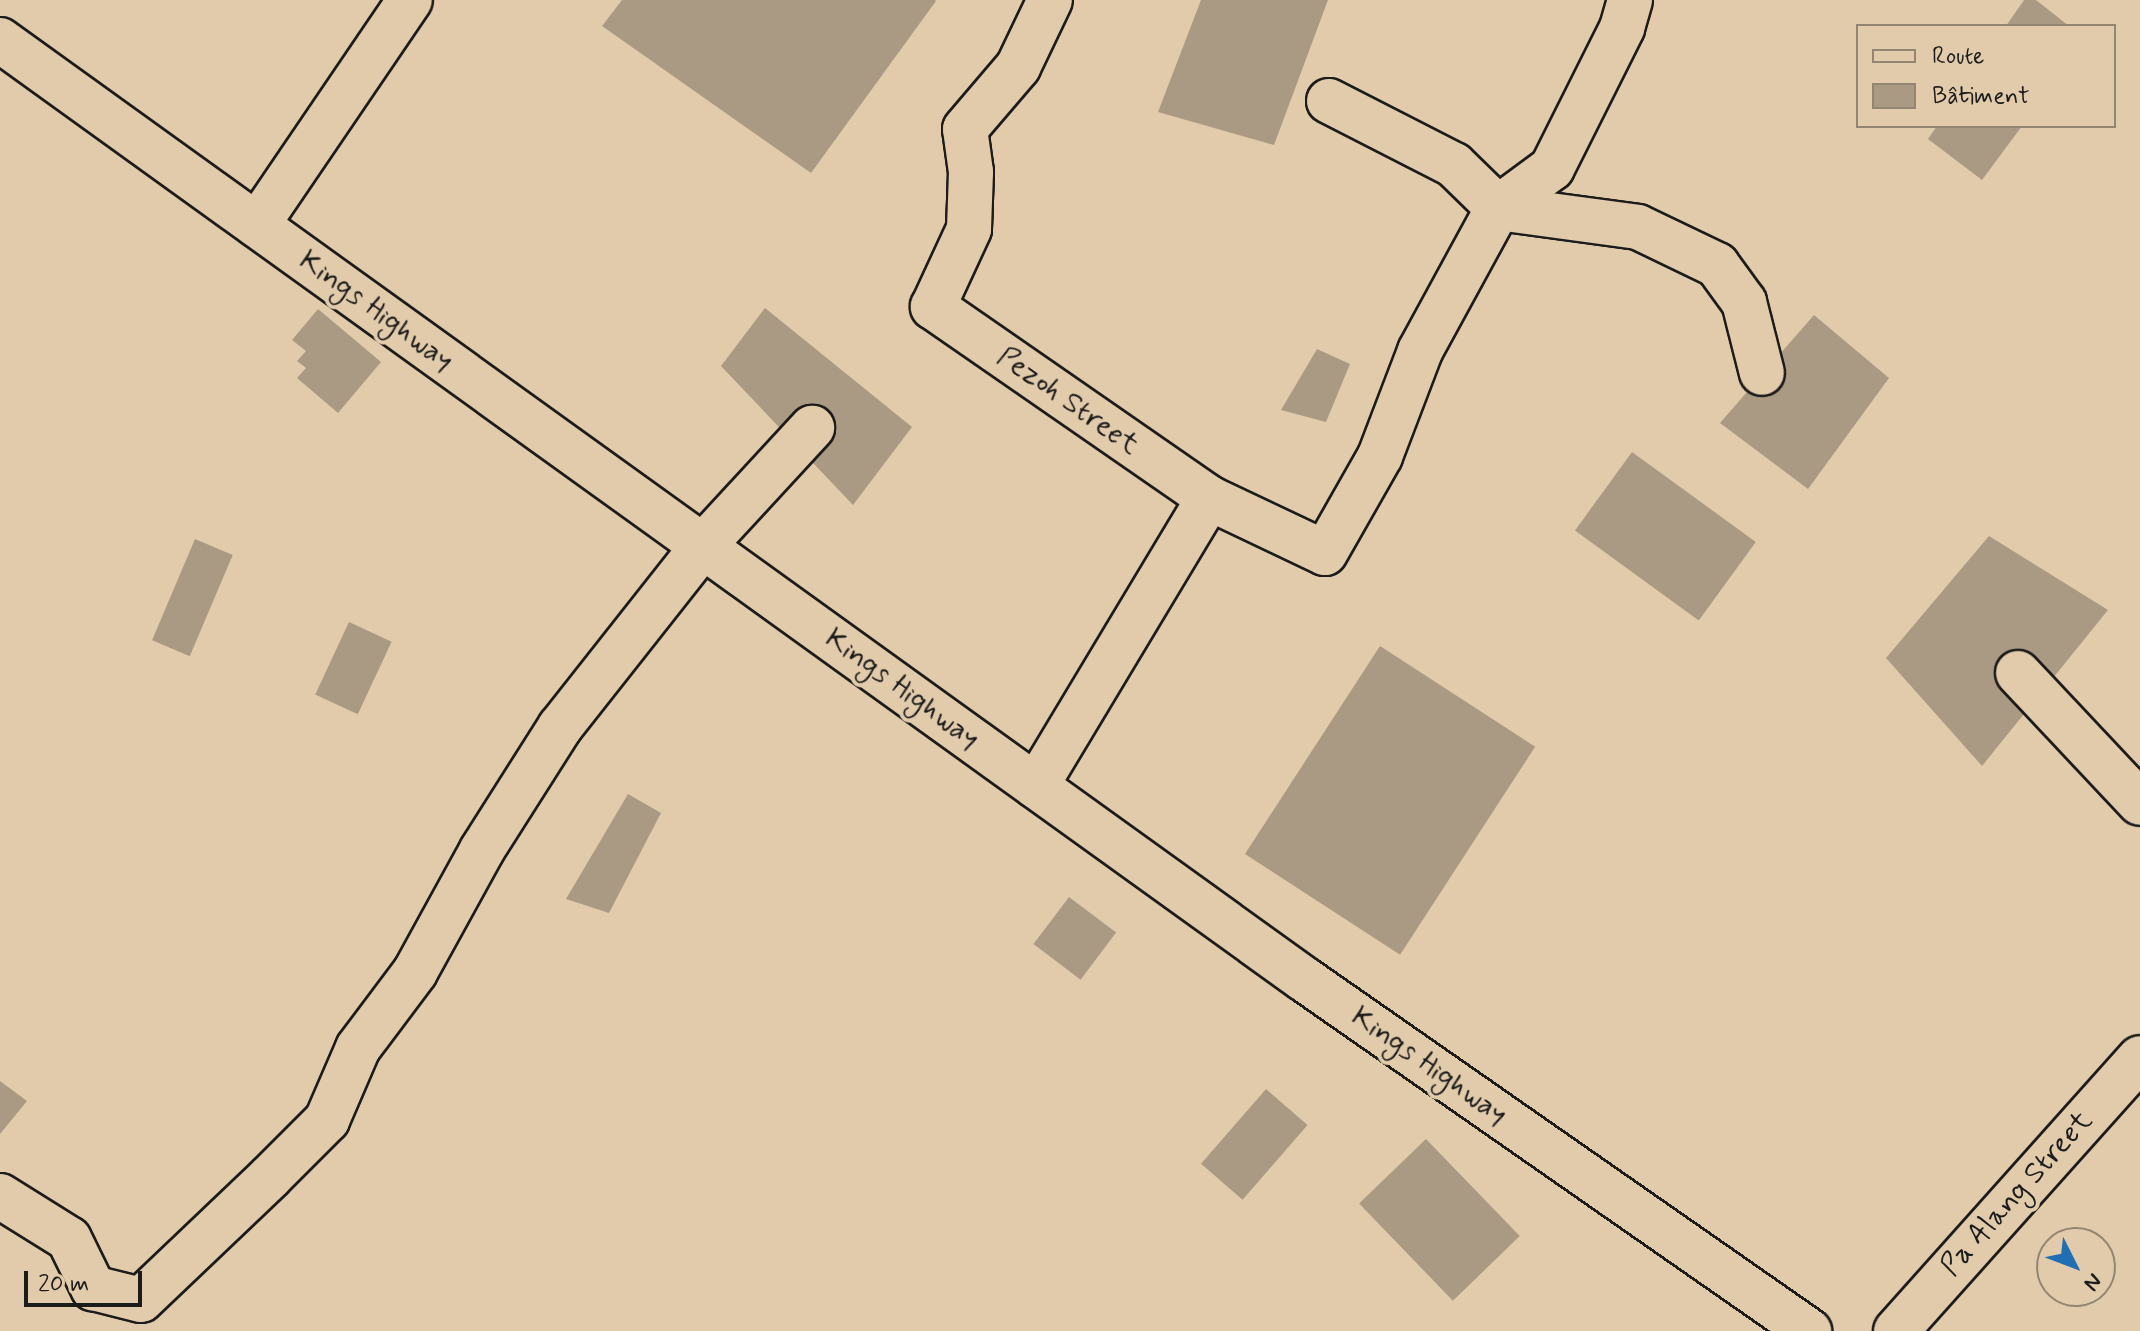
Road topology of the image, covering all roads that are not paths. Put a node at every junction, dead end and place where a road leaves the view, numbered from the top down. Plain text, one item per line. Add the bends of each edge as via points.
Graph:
1 (410, 0) edge
2 (1050, 0) edge
3 (1630, 0) edge
4 (0, 40) edge
5 (1329, 101) dead end
6 (1498, 208) junction
7 (257, 225) junction
8 (1762, 373) dead end
9 (812, 428) dead end
10 (1209, 498) junction
11 (703, 546) junction
12 (2018, 673) dead end
13 (1036, 786) junction
14 (2140, 803) edge
15 (2140, 1058) edge
16 (0, 1196) edge
17 (1809, 1331) edge
18 (1896, 1331) edge

1 - 7 street
2 - 10 street, Pezoh Street via 1018,67 965,129 971,172 969,229 933,307
3 - 6 street via 1622,28 1552,168
4 - 7 street, Kings Highway
5 - 6 street via 1454,165
6 - 8 street via 1638,227 1717,265 1744,302
6 - 10 street via 1420,351 1380,456 1325,553
7 - 11 street, Kings Highway
9 - 11 street
10 - 13 street
11 - 13 street, Kings Highway
11 - 16 street via 560,727 482,850 415,972 358,1048 327,1120 141,1300 93,1288 69,1239
12 - 14 street
13 - 17 street, Kings Highway
15 - 18 street, Pa Alang Street

